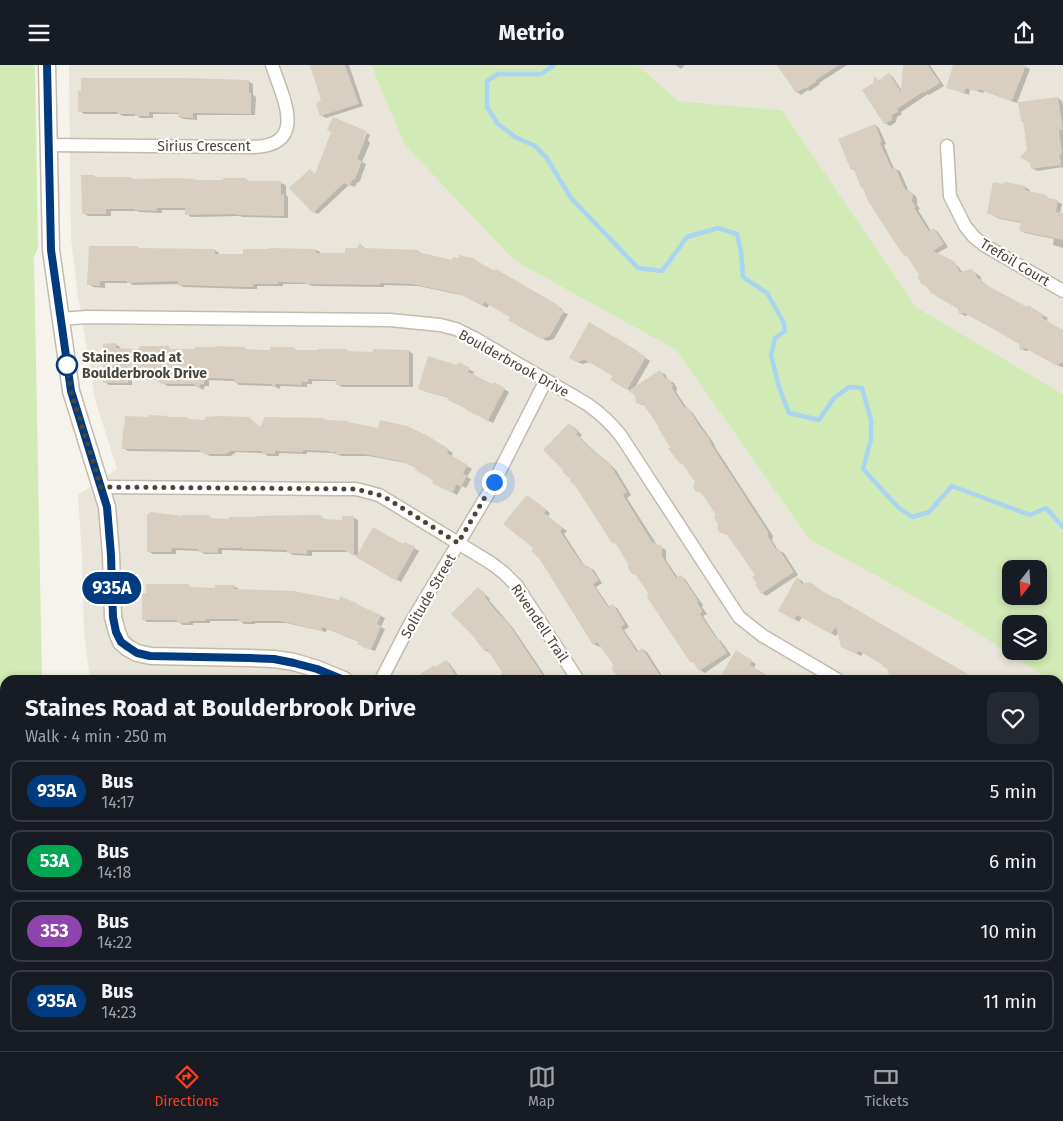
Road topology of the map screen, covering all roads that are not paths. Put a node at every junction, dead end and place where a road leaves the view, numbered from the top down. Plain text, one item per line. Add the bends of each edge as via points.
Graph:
1 (47, 65) edge
2 (272, 65) edge
3 (48, 145) junction
4 (947, 145) dead end
5 (1063, 291) edge
6 (60, 319) junction
7 (546, 380) junction
8 (101, 487) junction
9 (458, 543) junction
10 (332, 675) edge
11 (384, 675) edge
12 (575, 675) edge
13 (829, 675) edge

1 - 3 street
2 - 3 street, Sirius Crescent via 288,110 285,133 274,144 262,147
3 - 6 street via 51,250
4 - 5 street, Trefoil Court via 950,195 965,226 984,245
6 - 7 street, Boulderbrook Drive via 419,322 456,329
6 - 8 street via 71,391
7 - 9 street, Solitude Street via 489,492
7 - 13 street, Boulderbrook Drive via 587,404 613,426 740,617 763,636
8 - 9 street, Rivendell Trail via 356,489 388,499
8 - 10 street via 107,507 113,617 121,642 137,653 150,656 282,661
9 - 11 street, Solitude Street via 410,624
9 - 12 street, Rivendell Trail via 491,563 517,586

